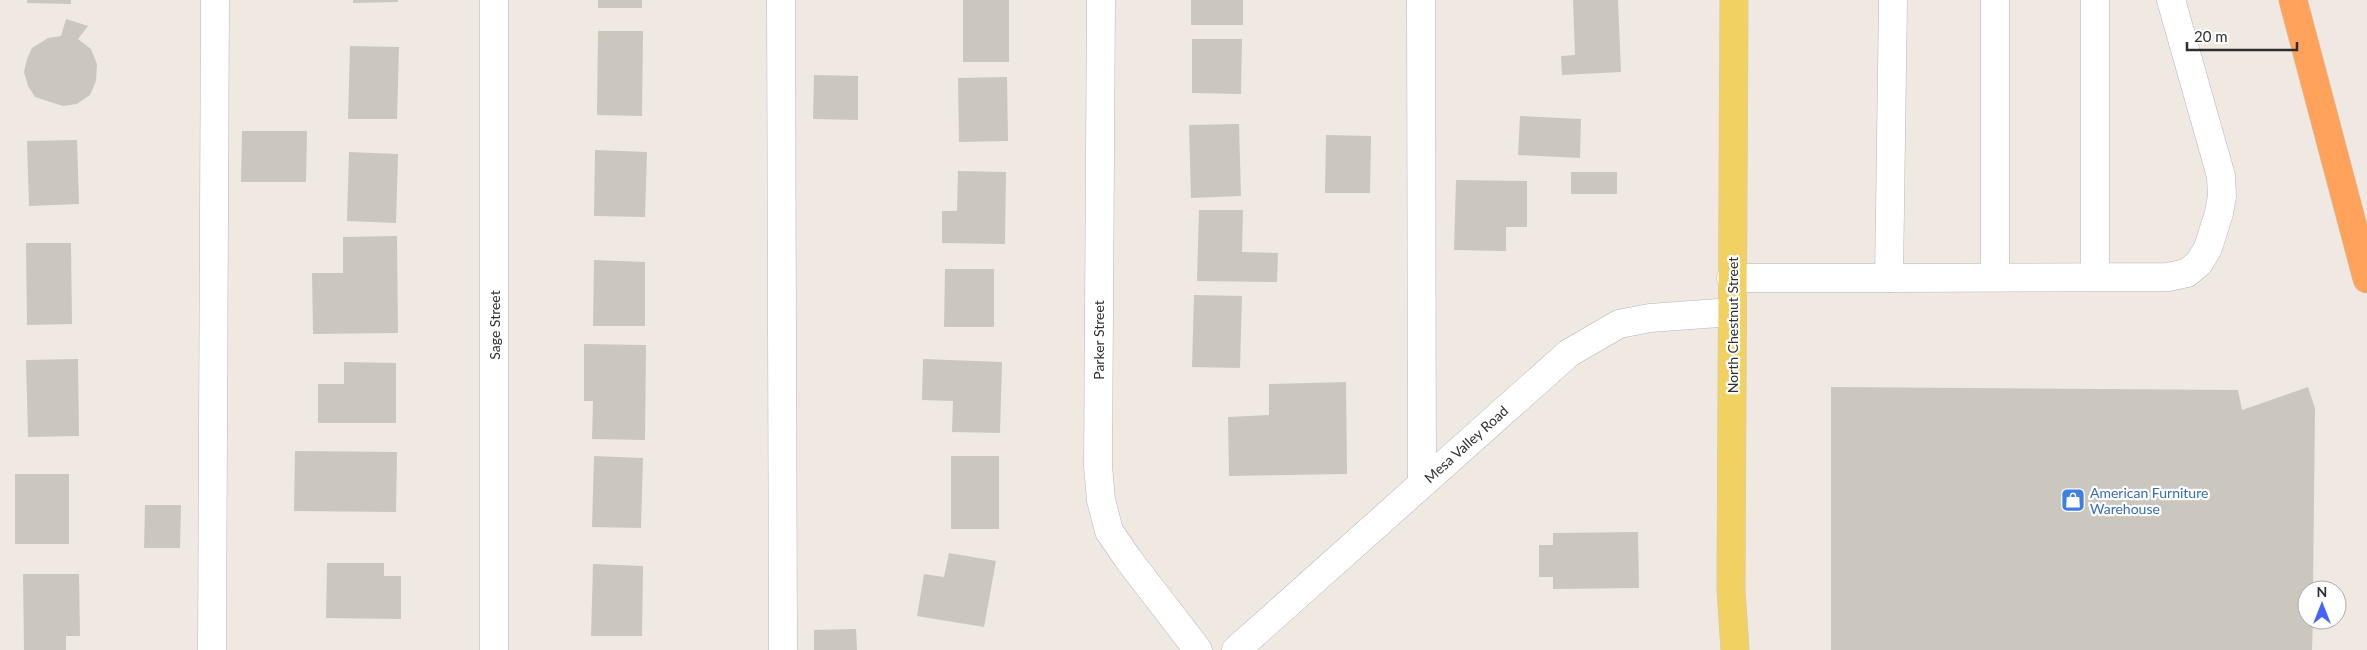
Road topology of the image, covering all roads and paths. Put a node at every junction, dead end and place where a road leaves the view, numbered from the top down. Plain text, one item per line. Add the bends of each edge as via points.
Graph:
1 (215, 0) edge
2 (494, 0) edge
3 (781, 0) edge
4 (1101, 0) edge
5 (1421, 0) edge
6 (1734, 0) edge
7 (1893, 0) edge
8 (1995, 0) edge
9 (2095, 0) edge
10 (2171, 0) edge
11 (2293, 0) edge
12 (1731, 278) junction
13 (1889, 278) junction
14 (1995, 278) junction
15 (2095, 278) junction
16 (2367, 279) edge
17 (1732, 312) junction
18 (1422, 483) junction
19 (212, 650) edge
20 (494, 650) edge
21 (783, 650) edge
22 (1198, 650) edge
23 (1236, 650) edge
24 (1735, 650) edge

1 - 19 street
2 - 20 street, Sage Street
3 - 21 street
4 - 22 street, Parker Street via 1098,466 1101,500 1110,531 1128,560
5 - 18 street
6 - 12 main road, North Chestnut Street
7 - 13 street
8 - 14 street
9 - 15 street
10 - 15 street via 2221,176 2219,213 2208,248 2199,263 2186,272 2168,277
11 - 16 highway
12 - 13 street
12 - 17 main road, North Chestnut Street
13 - 14 street
14 - 15 street
17 - 18 street, Mesa Valley Road via 1650,318 1619,324 1593,337 1569,352
17 - 24 main road, North Chestnut Street via 1731,589
18 - 23 street, Mesa Valley Road

